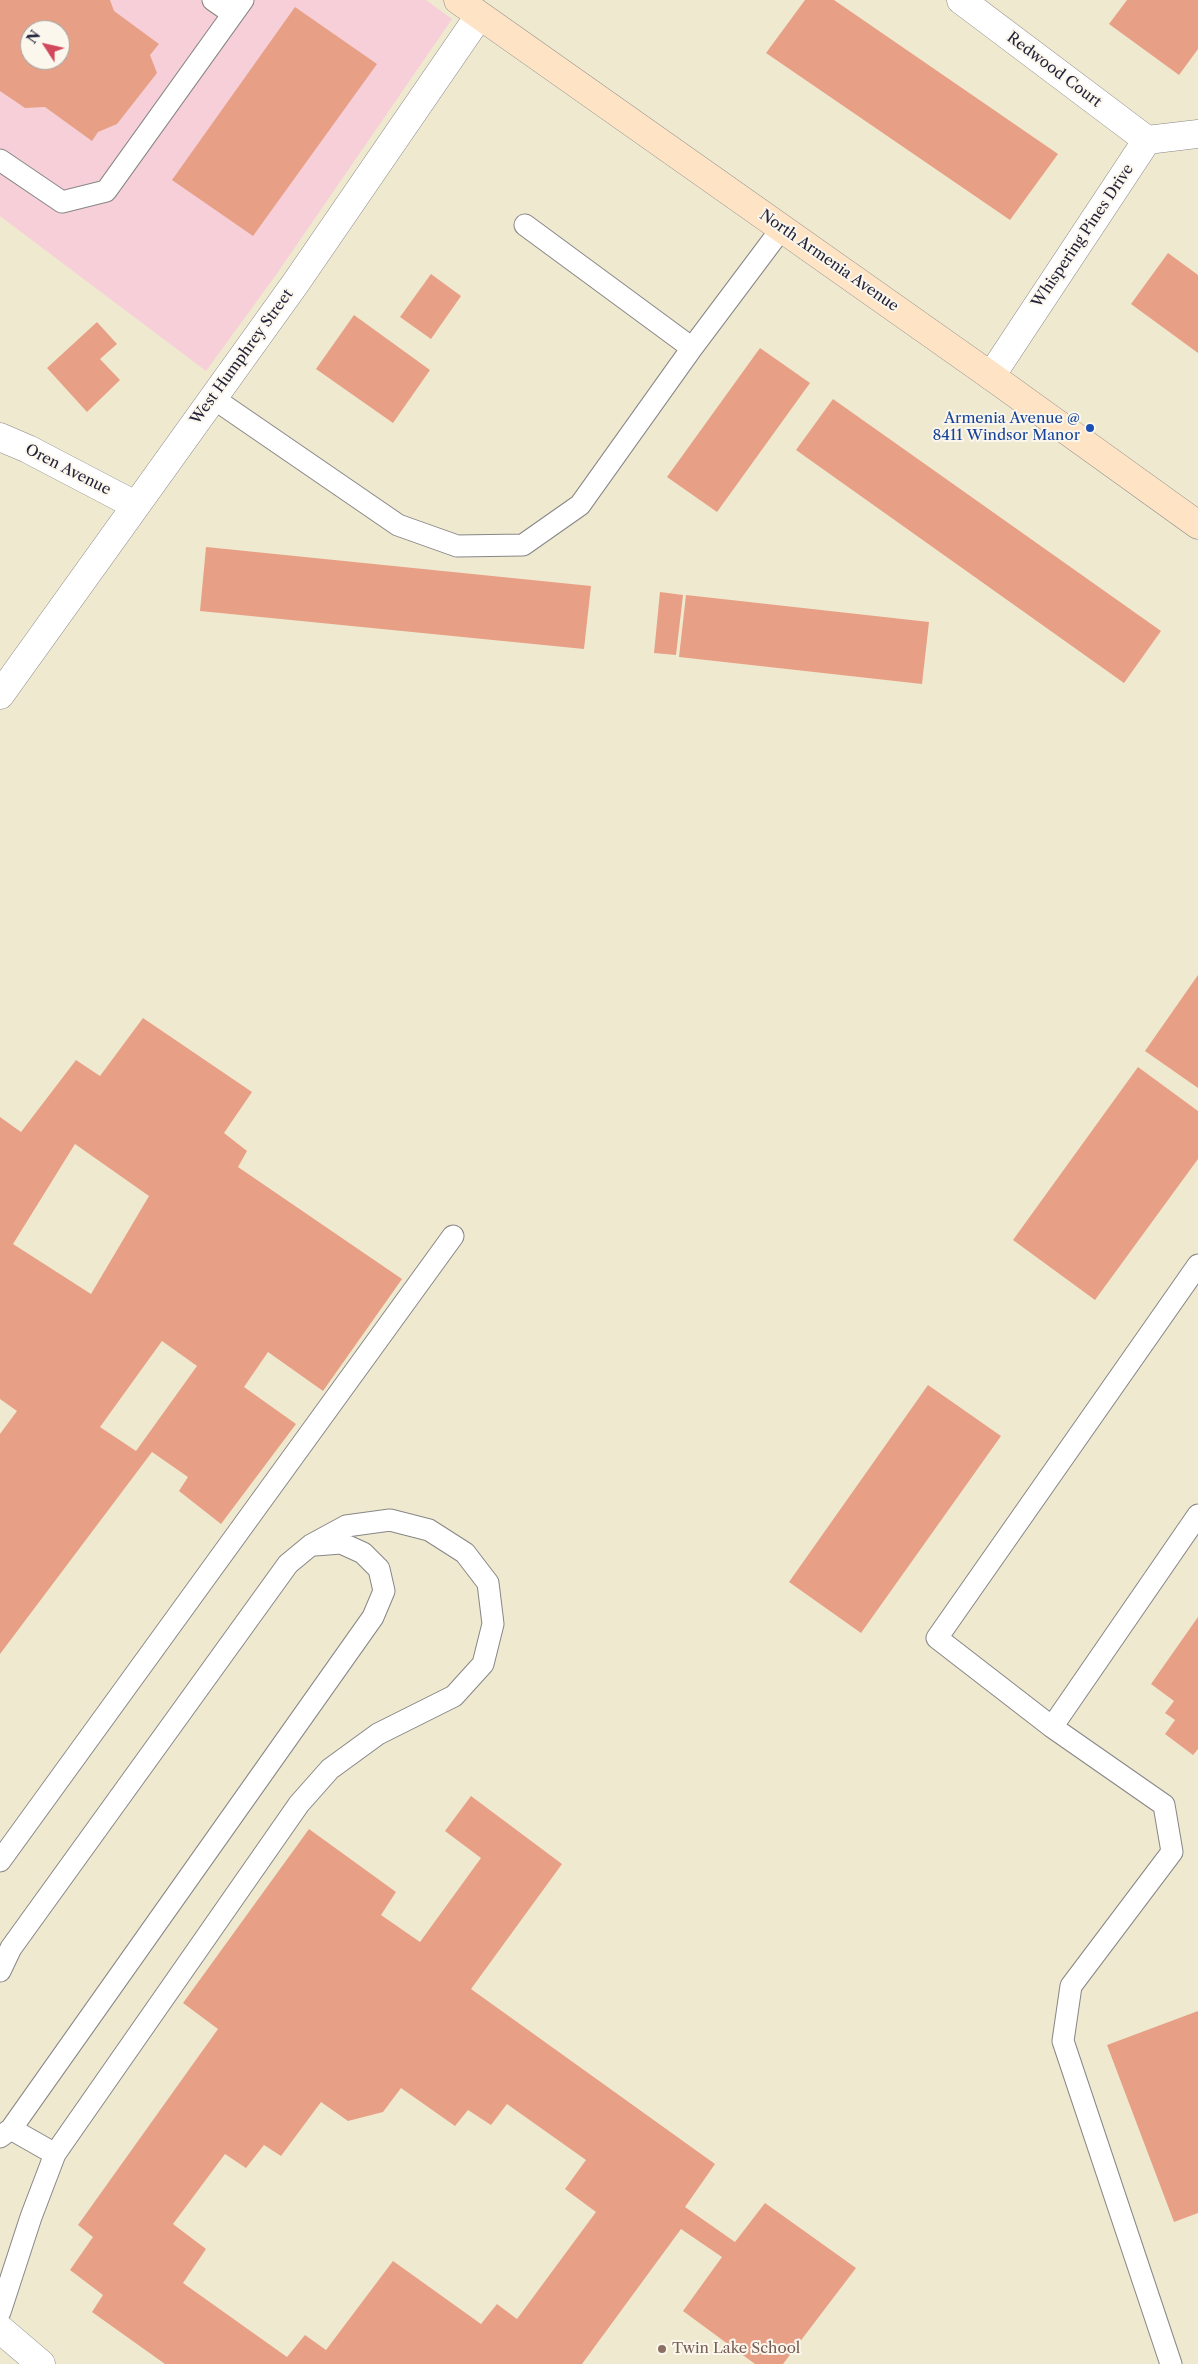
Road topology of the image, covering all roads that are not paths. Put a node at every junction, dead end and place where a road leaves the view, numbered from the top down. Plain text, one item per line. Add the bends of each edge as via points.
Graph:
1 (213, 0) edge
2 (961, 0) edge
3 (238, 7) edge
4 (469, 8) edge
5 (1198, 134) edge
6 (1147, 140) junction
7 (0, 160) edge
8 (525, 225) dead end
9 (782, 228) junction
10 (692, 348) junction
11 (991, 376) junction
12 (213, 398) junction
13 (0, 437) edge
14 (135, 505) junction
15 (1198, 524) edge
16 (0, 695) edge
17 (453, 1236) dead end
18 (1198, 1265) edge
19 (1198, 1515) edge
20 (311, 1545) junction
21 (1052, 1727) junction
22 (0, 1861) edge
23 (0, 1971) edge
24 (6, 2133) edge
25 (55, 2154) junction
26 (0, 2312) edge
27 (0, 2329) edge
28 (41, 2364) edge
29 (1171, 2364) edge

1 - 3 lane
2 - 6 street, Redwood Court
3 - 7 lane via 106,191 62,202
4 - 9 main road, North Armenia Avenue
4 - 12 street, West Humphrey Street via 295,284
5 - 6 street
6 - 11 street, Whispering Pines Drive
8 - 10 lane
9 - 10 lane
9 - 11 main road, North Armenia Avenue
10 - 12 lane via 580,505 524,545 457,546 398,525
11 - 15 main road, North Armenia Avenue
12 - 14 street, West Humphrey Street
13 - 14 street, Oren Avenue
14 - 16 street, West Humphrey Street
17 - 22 lane
18 - 21 lane via 937,1638
19 - 21 lane
20 - 23 lane via 288,1564 11,1948
20 - 24 lane via 341,1543 363,1553 379,1569 384,1591 374,1617
20 - 25 lane via 346,1526 390,1520 429,1530 465,1553 488,1583 493,1624 483,1664 454,1696 378,1734 330,1769 299,1804
21 - 29 lane via 1164,1805 1172,1852 1071,1986 1063,2041
24 - 25 lane
25 - 26 lane
27 - 28 street

